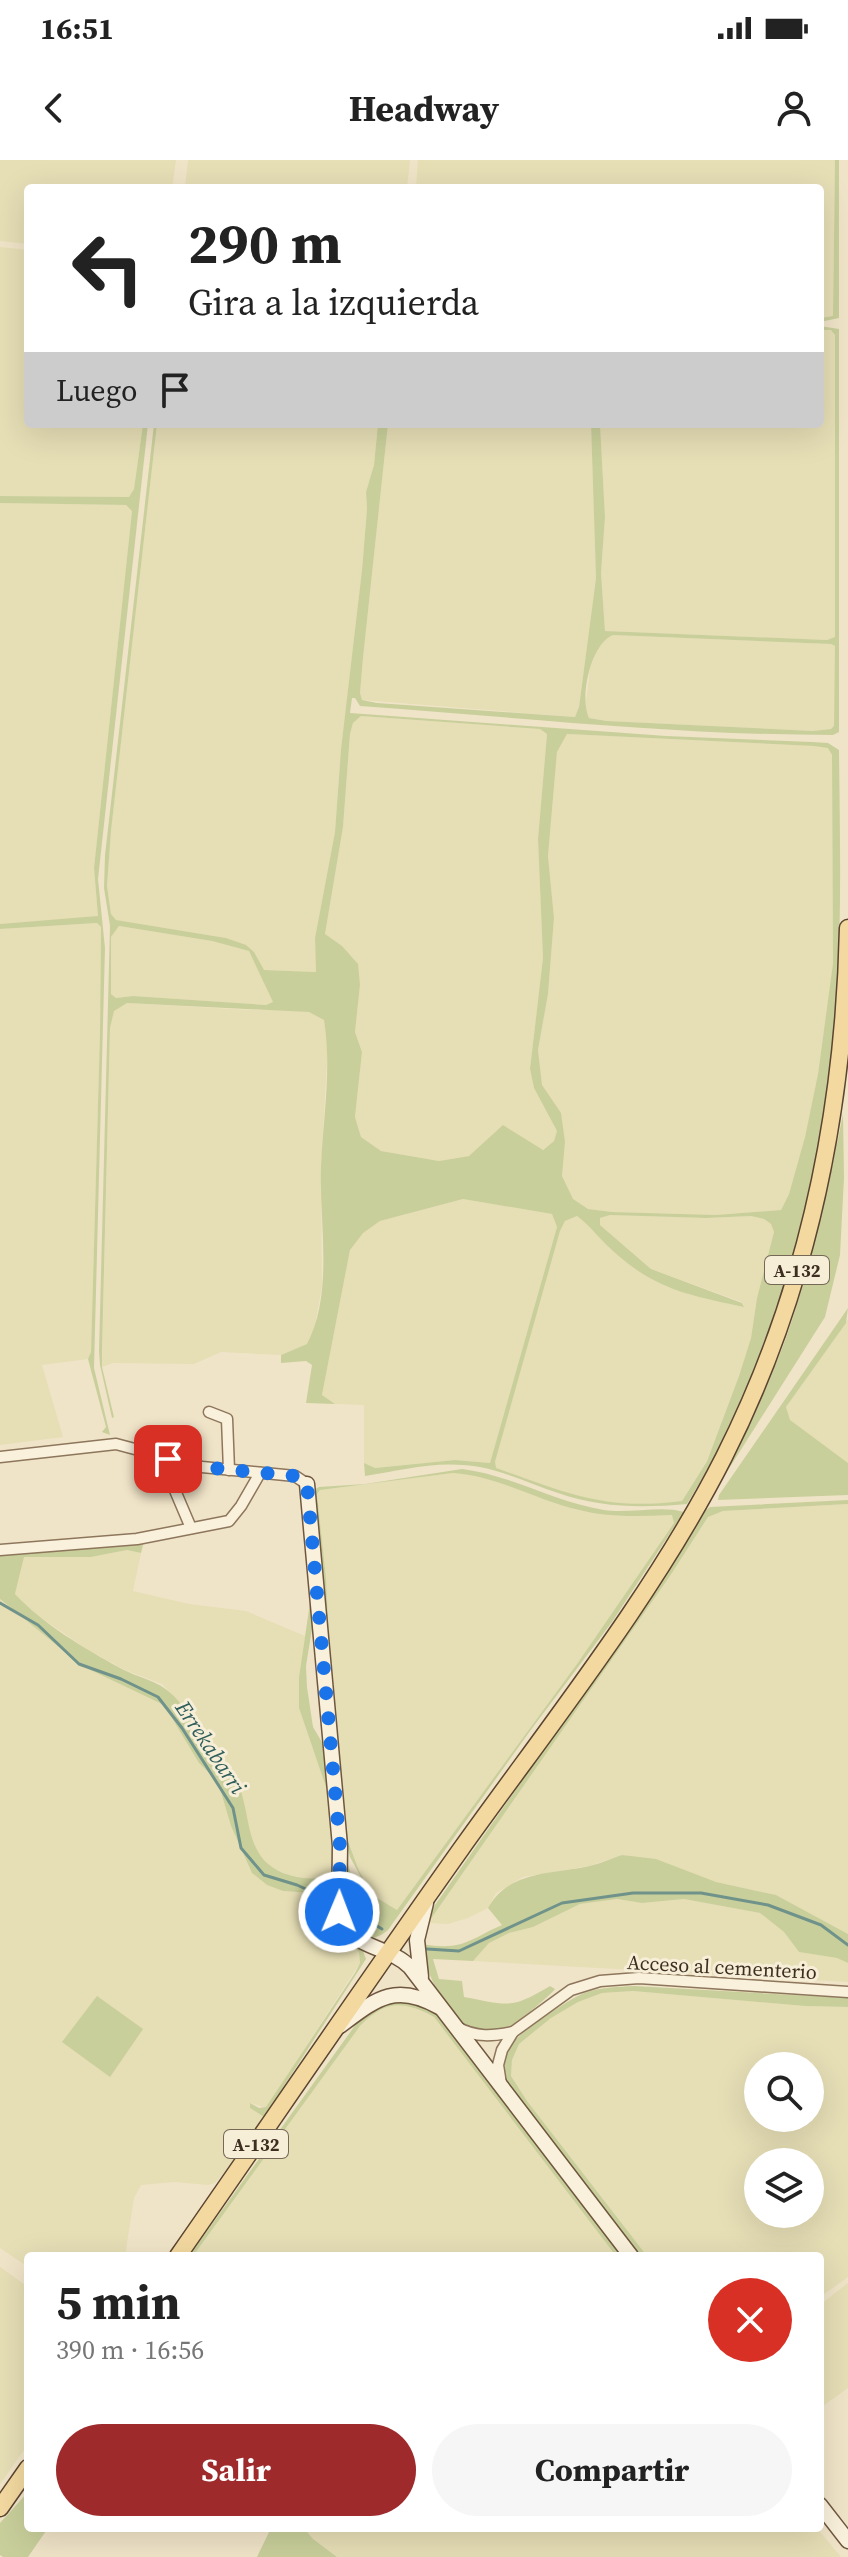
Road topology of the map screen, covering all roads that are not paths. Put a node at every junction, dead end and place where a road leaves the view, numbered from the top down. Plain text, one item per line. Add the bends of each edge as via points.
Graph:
1 (848, 928) edge
2 (209, 1412) dead end
3 (0, 1457) edge
4 (168, 1459) junction
5 (229, 1470) junction
6 (260, 1473) junction
7 (307, 1484) joint
8 (191, 1528) junction
9 (0, 1550) edge
10 (430, 1892) junction
11 (389, 1952) junction
12 (410, 1967) junction
13 (422, 1981) junction
14 (848, 1992) edge
15 (395, 1993) junction
16 (443, 2009) junction
17 (456, 2026) junction
18 (334, 2032) junction
19 (503, 2039) junction
20 (480, 2057) junction
21 (501, 2085) junction
22 (181, 2252) edge
23 (628, 2252) edge
24 (24, 2474) edge
25 (0, 2508) edge
26 (824, 2510) edge
27 (848, 2541) edge

1 - 10 main road, A-132 via 844,1030 827,1151 794,1281 747,1409 650,1583
2 - 5 street via 227,1419
3 - 4 street via 116,1444
4 - 5 street
4 - 8 street via 171,1481
5 - 6 street
6 - 7 street via 295,1476
6 - 8 street via 229,1521
7 - 11 main road via 340,1846 339,1920 365,1945
8 - 9 street via 137,1539
10 - 11 main road, A-132
10 - 13 main road via 417,1940
11 - 12 main road
11 - 18 main road, A-132
12 - 13 main road
12 - 15 main road
13 - 16 main road
14 - 19 street, Acceso al cementerio via 639,1978 600,1981 571,1990
15 - 16 main road via 412,1994
15 - 18 main road via 364,2008
16 - 17 main road
17 - 19 street
17 - 20 main road
18 - 22 main road, A-132
19 - 20 street via 484,2048
19 - 21 street
20 - 21 main road
21 - 23 main road
24 - 25 main road
26 - 27 main road

